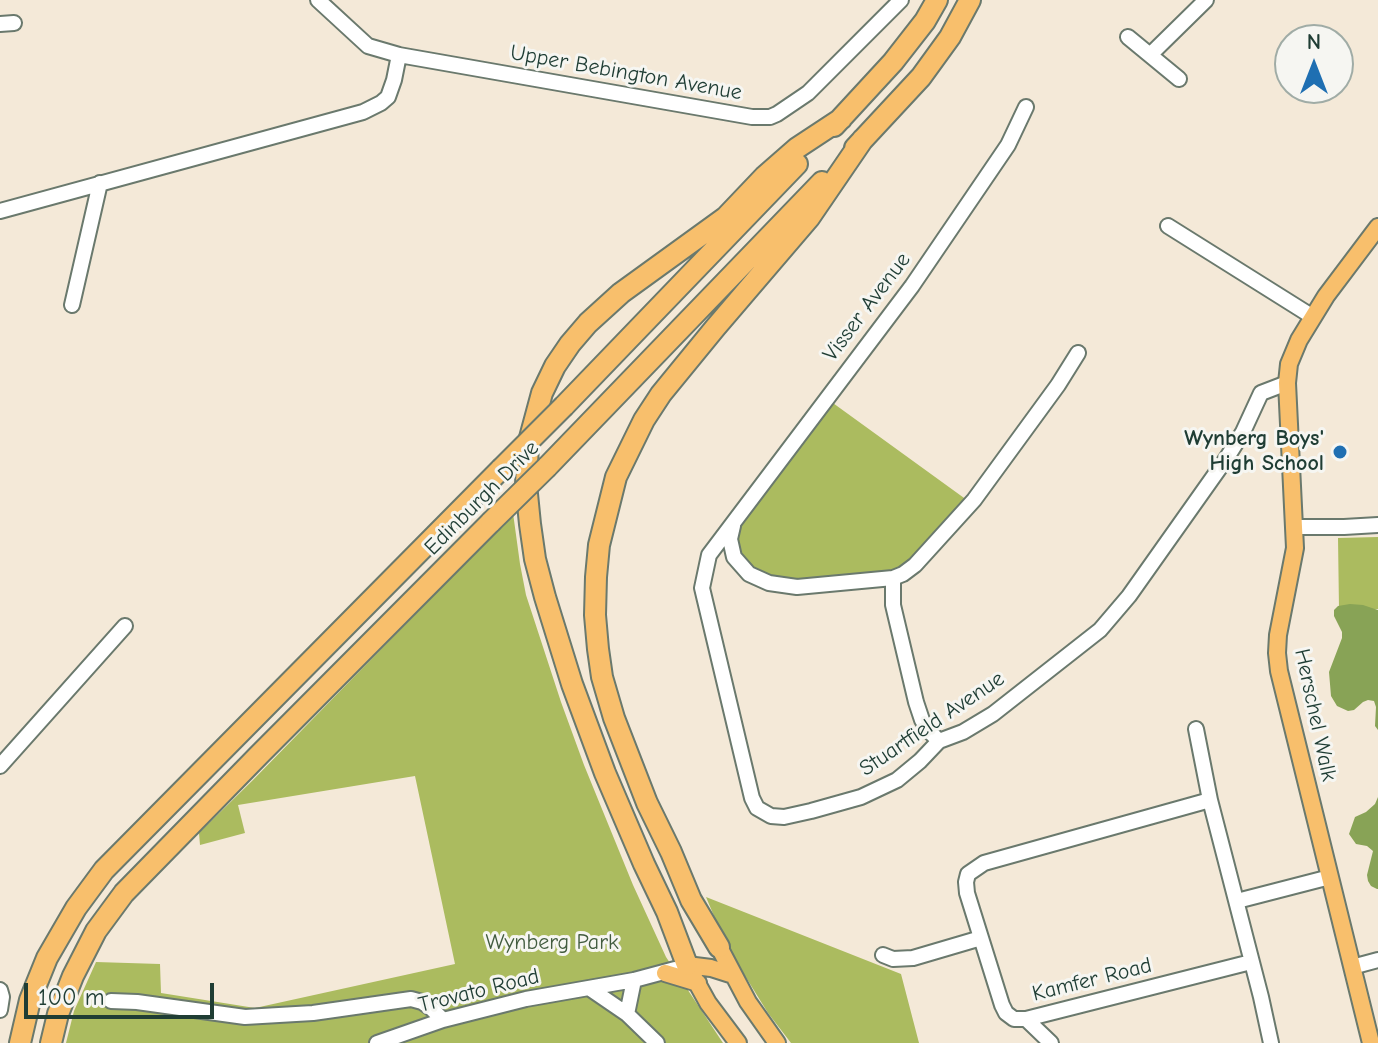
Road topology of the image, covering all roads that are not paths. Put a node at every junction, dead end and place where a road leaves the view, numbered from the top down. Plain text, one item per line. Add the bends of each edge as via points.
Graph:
1 (318, 0) edge
2 (901, 0) edge
3 (937, 0) edge
4 (970, 0) edge
5 (1206, 0) edge
6 (1128, 37) dead end
7 (1151, 54) junction
8 (399, 55) junction
9 (1179, 79) dead end
10 (1026, 107) dead end
11 (841, 119) junction
12 (863, 139) junction
13 (100, 183) junction
14 (0, 211) edge
15 (1168, 226) dead end
16 (1378, 227) edge
17 (72, 305) dead end
18 (1313, 317) junction
19 (1078, 353) dead end
20 (1287, 383) junction
21 (1378, 525) edge
22 (733, 526) junction
23 (1295, 527) junction
24 (734, 557) junction
25 (893, 578) junction
26 (702, 588) junction
27 (125, 626) dead end
28 (1196, 729) dead end
29 (939, 741) junction
30 (1, 760) edge
31 (1210, 800) junction
32 (1330, 877) junction
33 (691, 900) junction
34 (1237, 901) junction
35 (981, 938) junction
36 (719, 947) joint
37 (883, 955) dead end
38 (1378, 960) edge
39 (1251, 962) junction
40 (687, 965) junction
41 (1352, 967) junction
42 (665, 973) junction
43 (733, 975) junction
44 (634, 980) junction
45 (698, 983) junction
46 (589, 988) junction
47 (0, 990) edge
48 (111, 1001) dead end
49 (0, 1010) edge
50 (627, 1014) junction
51 (1026, 1019) junction
52 (443, 1020) junction
53 (20, 1043) edge
54 (51, 1043) edge
55 (377, 1043) edge
56 (657, 1043) edge
57 (738, 1043) edge
58 (777, 1043) edge
59 (1051, 1043) edge
60 (1271, 1043) edge
61 (1371, 1043) edge

1 - 8 street, Upper Bebington Avenue via 368,46
2 - 8 street, Upper Bebington Avenue via 808,93 770,117
3 - 11 highway, Edinburgh Drive via 893,62
4 - 12 highway, Edinburgh Drive via 921,77
5 - 7 street
6 - 7 street
7 - 9 street
8 - 13 street via 388,97 363,112
10 - 22 street, Visser Avenue via 1008,145 912,286
11 - 40 highway via 797,148 726,217 655,266 588,323 542,393 528,445 530,524 549,612 605,773
11 - 53 highway, Edinburgh Drive, bridge via 104,870 47,958
12 - 33 highway via 809,218 661,394 628,448 604,521 595,590 602,677 647,803
12 - 54 highway, Edinburgh Drive, bridge via 124,893 73,976
13 - 14 street
13 - 17 street
15 - 18 street
16 - 18 main road, Herschel Walk
18 - 20 main road, Herschel Walk via 1289,364
19 - 25 street via 974,500 915,565
20 - 23 main road, Herschel Walk
20 - 29 street, Stuartfield Avenue via 1261,393 1226,459 1100,630 993,714
21 - 23 street
22 - 24 street
22 - 26 street, Stuartfield Avenue via 709,555
23 - 32 main road, Herschel Walk via 1277,662
24 - 25 street via 749,574 781,586
24 - 26 street via 708,572
25 - 29 street via 893,605 916,702
26 - 29 street, Stuartfield Avenue via 752,798 763,813 784,817 861,797 897,780
27 - 30 street
28 - 31 street
31 - 34 street
31 - 35 street, Kamfer Road via 974,869 968,874 967,893
32 - 34 street
32 - 41 main road, Herschel Walk
33 - 36 highway
33 - 40 highway via 699,938
34 - 39 street
35 - 37 street via 913,958
35 - 51 street, Kamfer Road via 1006,1013
36 - 43 main road
38 - 41 street
39 - 51 street, Kamfer Road
39 - 60 street
40 - 42 street, Trovato Road
40 - 43 main road
40 - 45 main road
41 - 61 main road, Herschel Walk
42 - 44 street, Trovato Road
42 - 45 main road
43 - 58 main road
44 - 46 street, Trovato Road
44 - 50 street
45 - 57 main road
46 - 50 street
46 - 52 street, Trovato Road
47 - 49 street
48 - 52 street via 245,1017 411,999
50 - 56 street
51 - 59 street
52 - 55 street, Trovato Road

